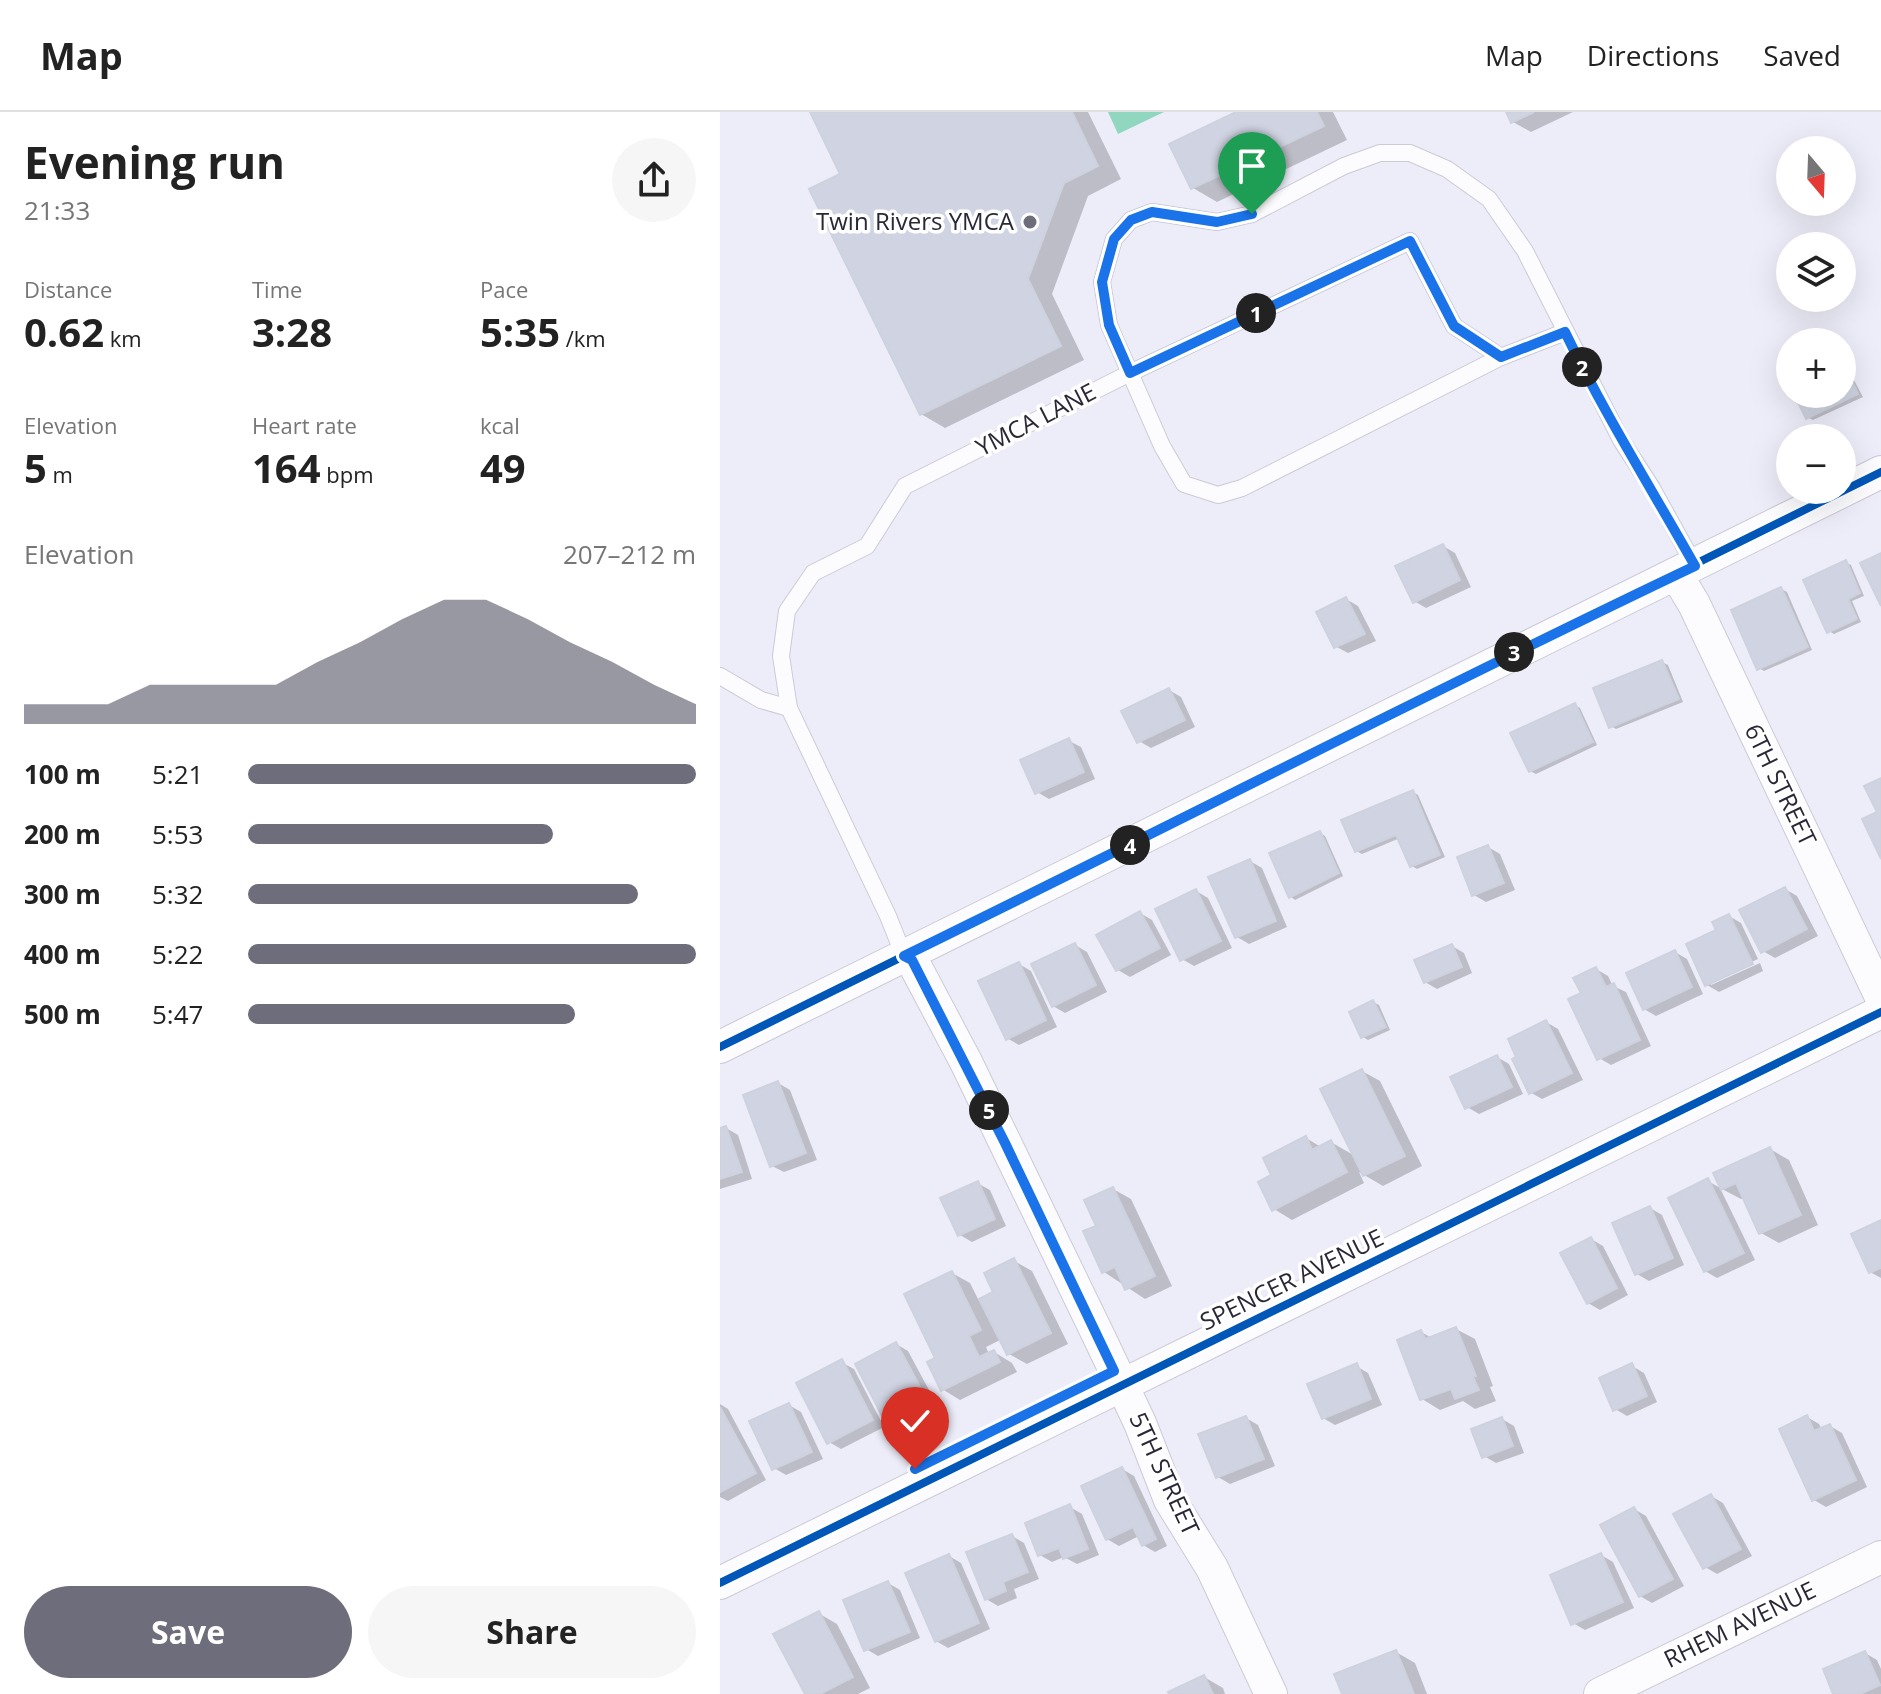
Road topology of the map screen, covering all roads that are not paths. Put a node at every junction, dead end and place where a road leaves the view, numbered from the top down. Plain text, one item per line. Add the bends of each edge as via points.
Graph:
1 (1565, 332) junction
2 (1501, 357) junction
3 (1130, 373) junction
4 (1881, 472) edge
5 (1686, 570) junction
6 (720, 676) edge
7 (789, 708) junction
8 (904, 956) junction
9 (1881, 999) edge
10 (720, 1047) edge
11 (1118, 1378) junction
12 (1881, 1557) edge
13 (720, 1561) edge
14 (720, 1583) edge
15 (1271, 1694) edge
16 (1600, 1694) edge

1 - 2 lane
1 - 3 lane via 1525,251 1489,199 1447,169 1410,153 1380,153 1252,214 1217,222 1152,212 1131,220 1114,239 1102,282 1109,325
1 - 5 lane via 1652,488
2 - 3 lane, YMCA LANE via 1454,326 1410,241
2 - 3 lane via 1242,488 1218,495 1184,484
3 - 7 lane, YMCA LANE via 905,486 867,546 813,573 787,611 781,656
4 - 5 street
5 - 8 street
5 - 9 street, 6TH STREET via 1694,604
6 - 7 lane via 761,700
7 - 8 lane, YMCA LANE
8 - 10 street
8 - 11 street, 5TH STREET via 912,960 966,1062
9 - 11 street, SPENCER AVENUE
11 - 13 street, SPENCER AVENUE
11 - 14 street, SPENCER AVENUE
11 - 15 street, 5TH STREET via 1170,1500 1212,1568
12 - 16 street, RHEM AVENUE

